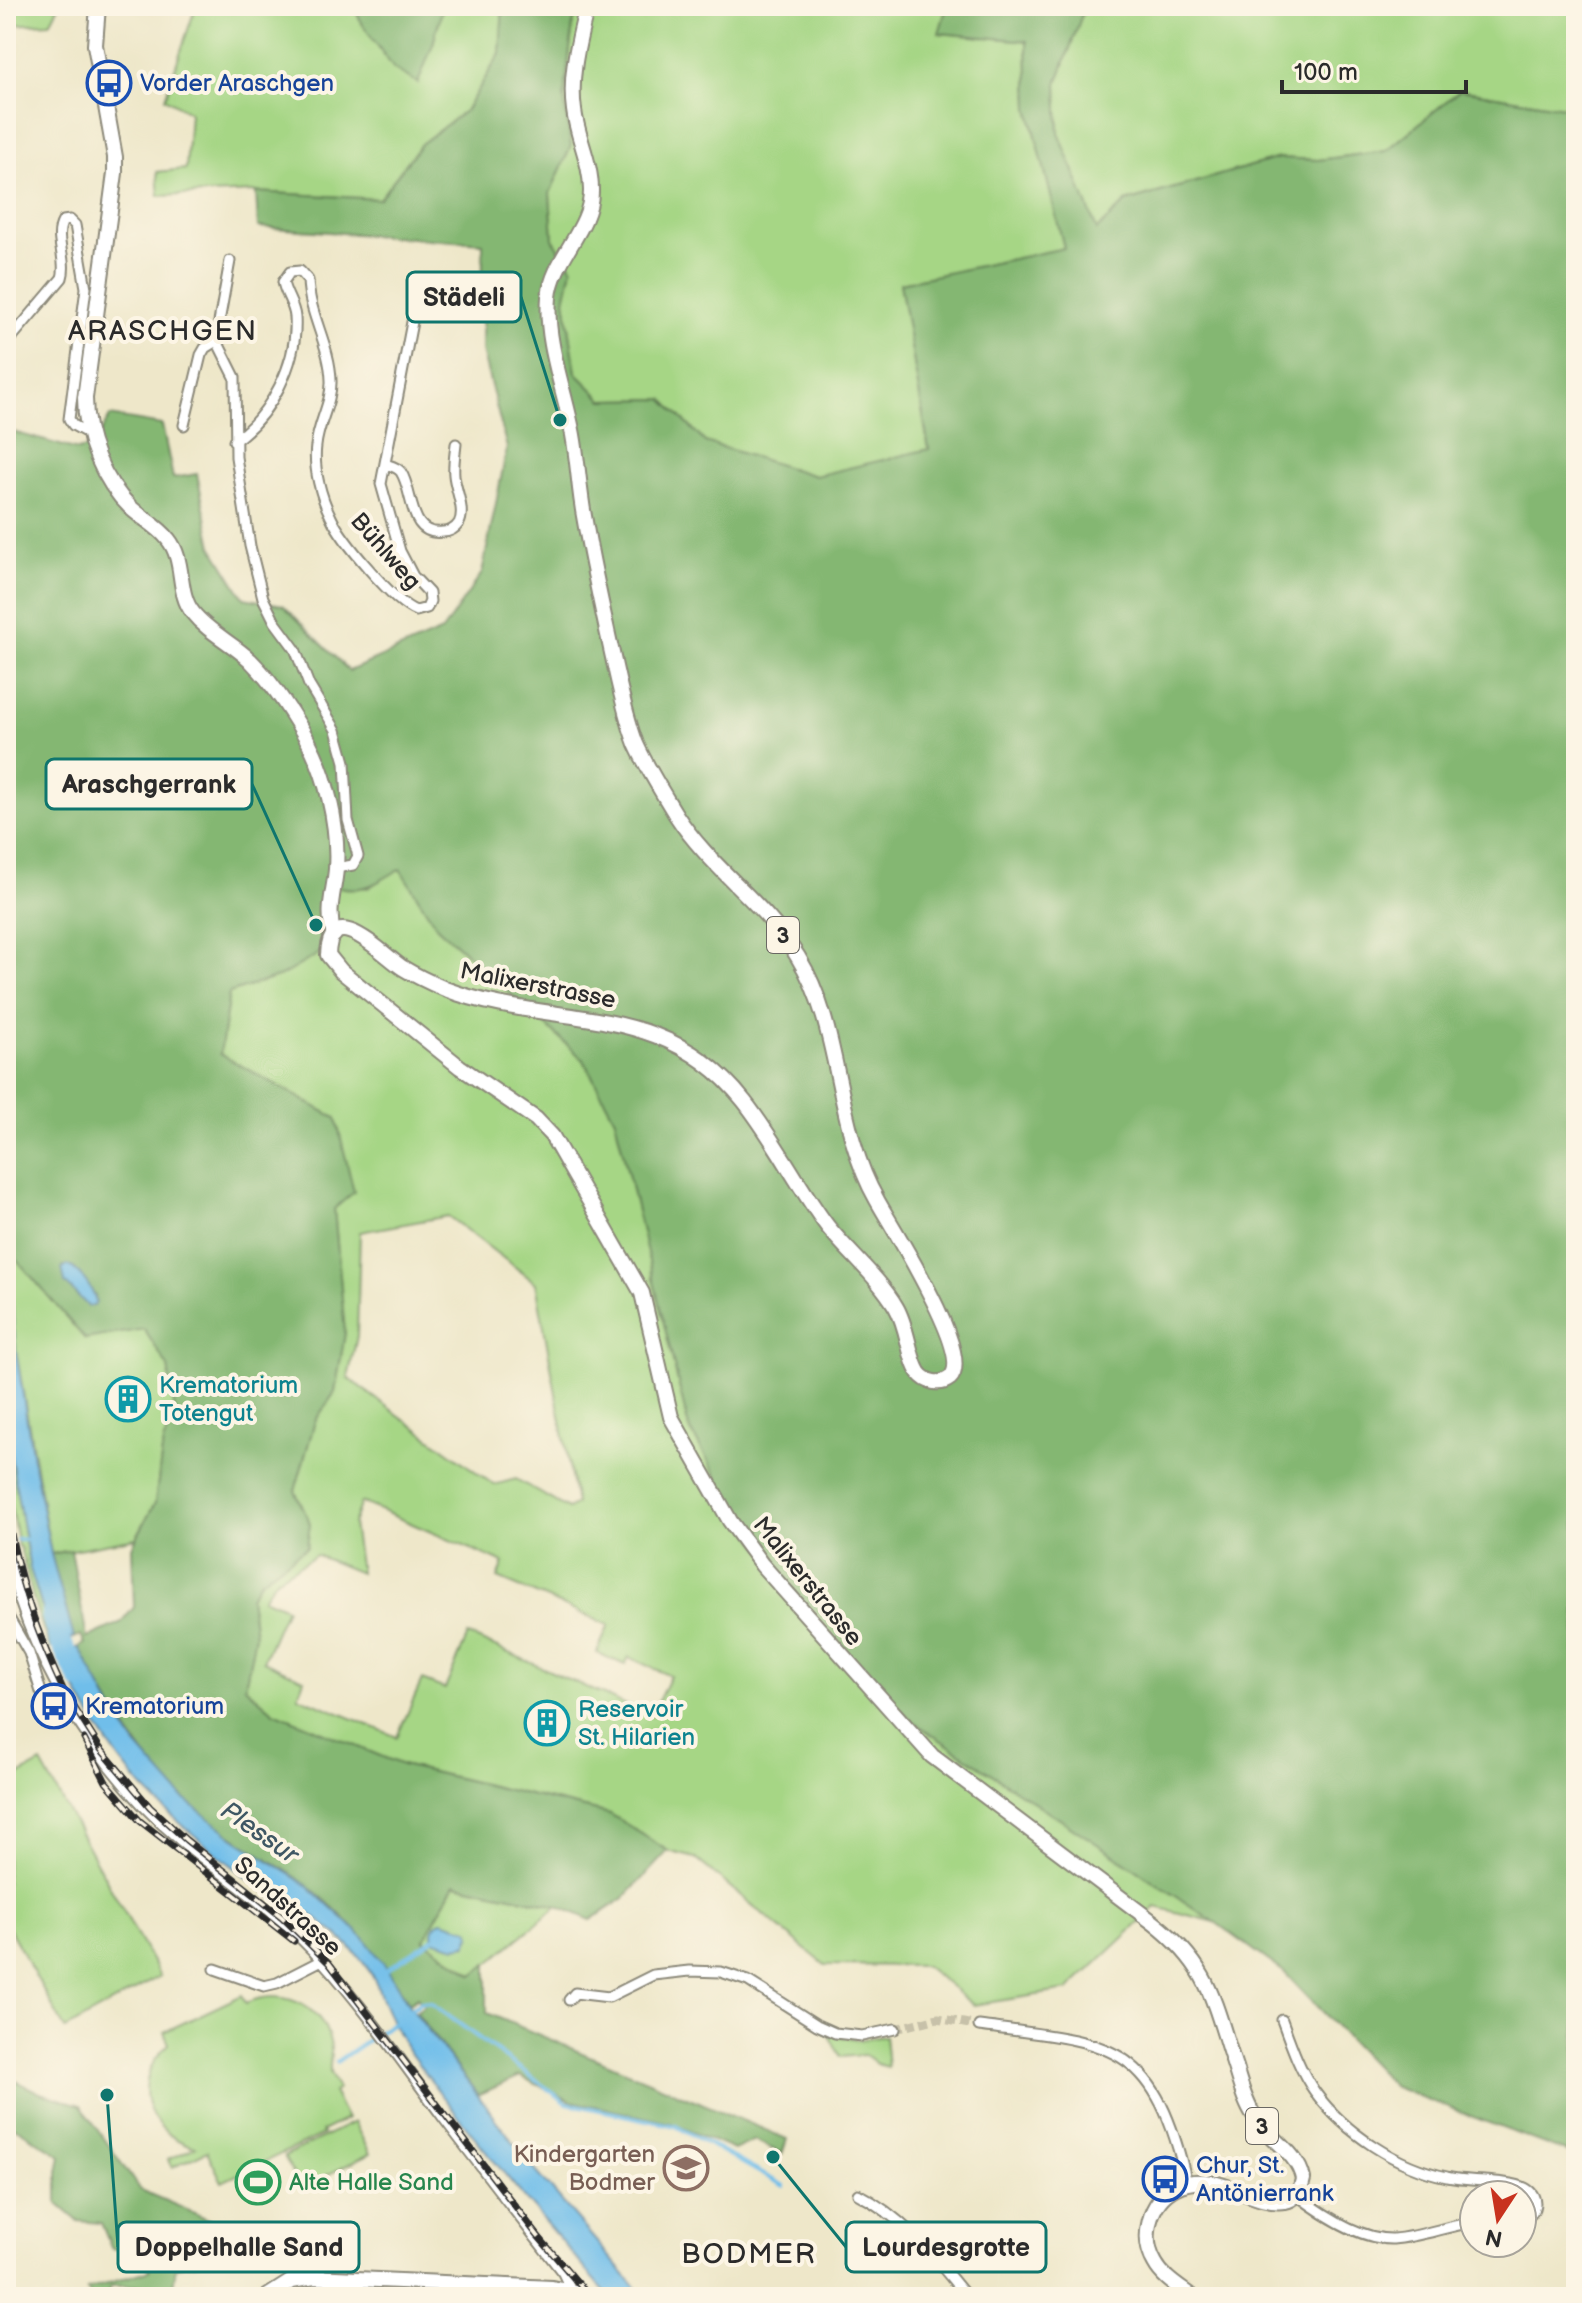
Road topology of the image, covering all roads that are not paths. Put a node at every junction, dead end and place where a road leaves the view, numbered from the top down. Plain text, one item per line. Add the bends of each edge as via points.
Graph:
1 (98, 6) edge
2 (587, 6) edge
3 (230, 261) dead end
4 (416, 301) dead end
5 (218, 340) junction
6 (6, 344) edge
7 (184, 425) dead end
8 (89, 434) junction
9 (234, 441) junction
10 (456, 444) dead end
11 (385, 464) junction
12 (336, 868) junction
13 (334, 935) junction
14 (6, 1542) edge
15 (6, 1613) edge
16 (63, 1696) junction
17 (322, 1960) junction
18 (215, 1969) dead end
19 (569, 2000) dead end
20 (1282, 2020) dead end
21 (979, 2026) tunnel mouth
22 (895, 2029) tunnel mouth
23 (1458, 2180) edge
24 (1187, 2183) junction
25 (858, 2194) dead end
26 (1297, 2195) junction
27 (1458, 2226) edge
28 (493, 2291) edge
29 (577, 2294) edge
30 (267, 2297) edge
31 (967, 2297) edge
32 (1192, 2297) edge

1 - 8 main road via 95,45 115,173 86,384
2 - 13 main road, Malixerstrasse / 3 via 572,88 591,198 553,278 549,319 624,707 641,754 677,817 711,862 783,936 810,980 859,1162 921,1275 952,1345 956,1363 950,1378 931,1382 919,1373 891,1299 825,1222 746,1103 708,1065 642,1029 456,992 406,970 356,932
3 - 5 street
4 - 11 street, Bühlweg
5 - 7 street via 201,355
5 - 9 street via 235,377
6 - 8 street via 62,278 59,228 70,220 86,288 69,419
8 - 12 main road via 123,500 174,548 192,612 250,660 303,732 329,802
9 - 11 street, Bühlweg via 272,401 288,363 295,317 283,282 288,273 298,271 308,278 309,300 329,362 330,392 315,449 327,508 367,566 404,605 420,611 430,597 398,546 382,488
9 - 12 street via 263,598 298,655 341,745 348,820 358,856 353,865
10 - 11 street, Bühlweg via 454,477 461,516 448,531 423,526 413,513 401,473
12 - 13 main road via 328,915
13 - 26 main road, Malixerstrasse / 3 via 327,949 335,966 552,1136 642,1293 664,1396 676,1427 762,1565 932,1756 1189,1955 1209,1988 1251,2110 1300,2169
14 - 16 street, Sandstrasse via 31,1626
15 - 16 street via 29,1653 41,1693 51,1699
16 - 17 street, Sandstrasse via 147,1810
17 - 18 street via 264,1986
17 - 29 street, Sandstrasse
19 - 22 street via 575,1993 609,1997 662,1973 721,1972 748,1981 835,2033 862,2036
20 - 23 street via 1308,2081 1349,2128 1389,2154
21 - 24 street via 1088,2042 1126,2059 1161,2100
24 - 26 main road via 1215,2184 1279,2202
24 - 32 main road via 1161,2199 1148,2233 1155,2264
25 - 31 street via 910,2230
26 - 27 street via 1379,2238
28 - 29 main road
28 - 30 main road via 314,2277 292,2281

